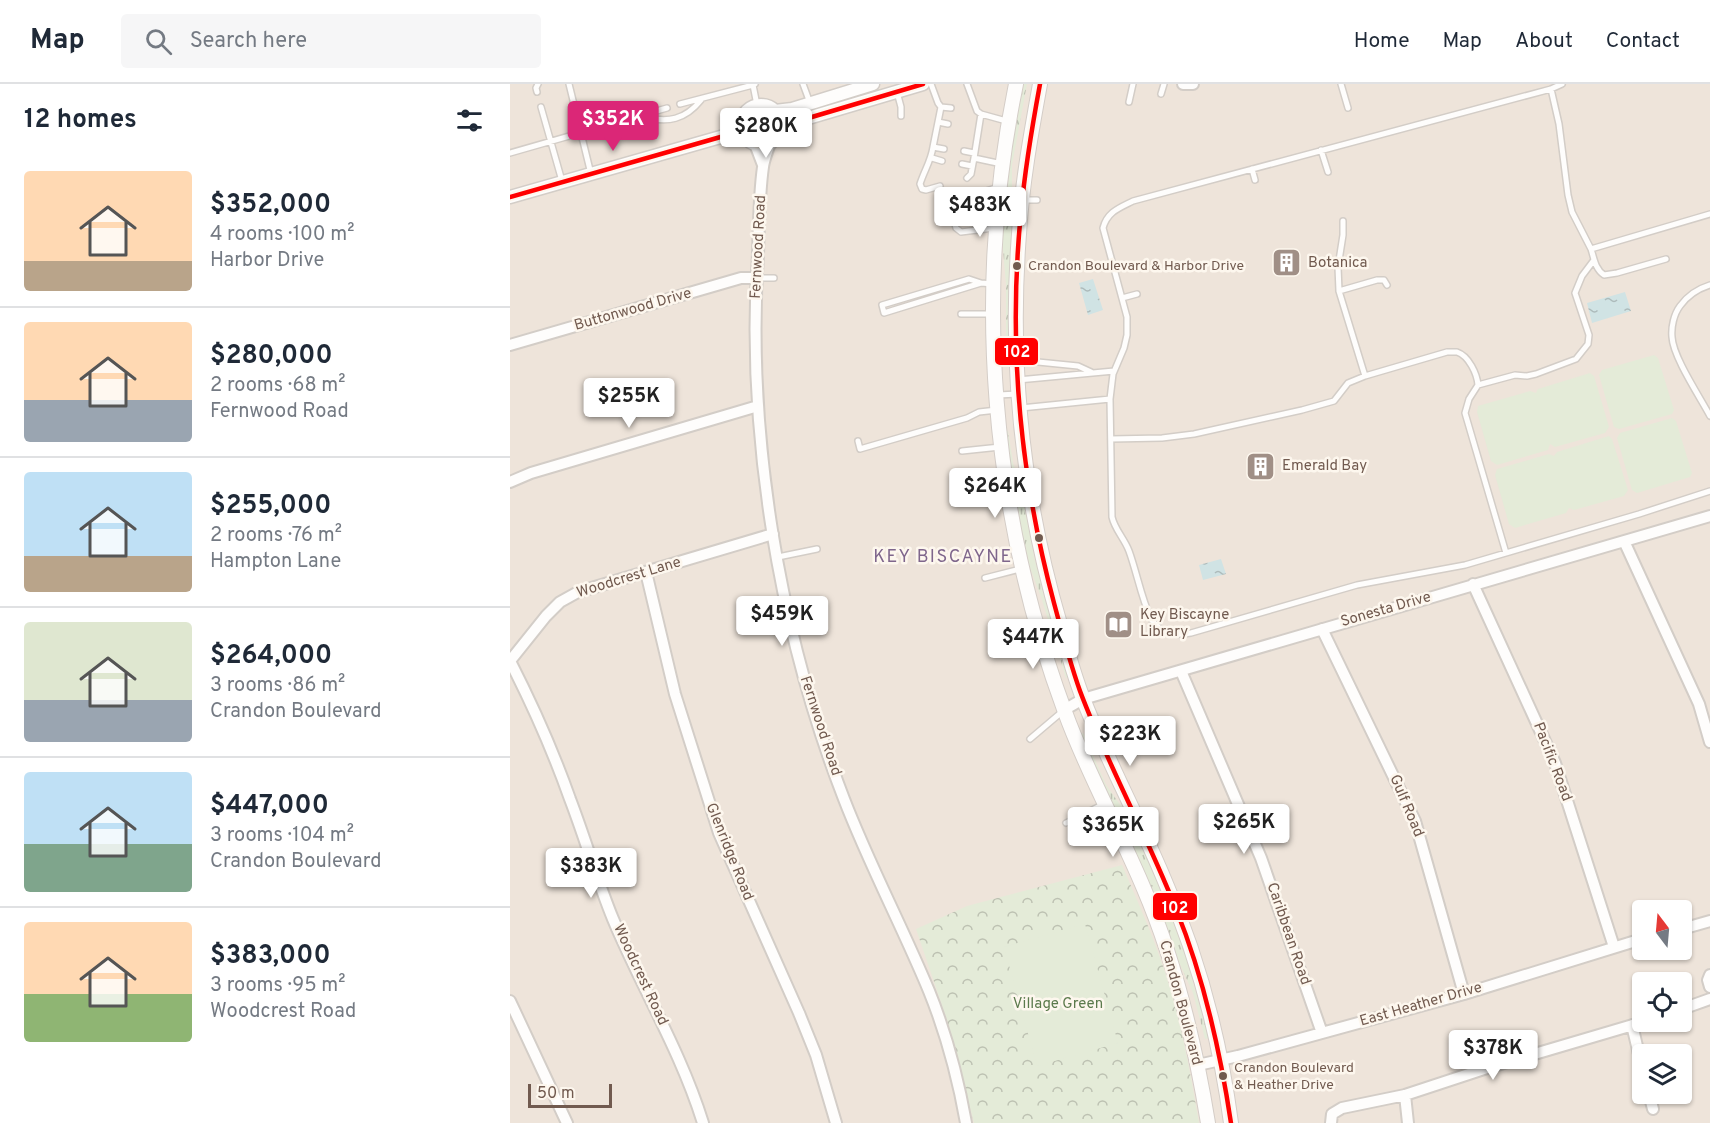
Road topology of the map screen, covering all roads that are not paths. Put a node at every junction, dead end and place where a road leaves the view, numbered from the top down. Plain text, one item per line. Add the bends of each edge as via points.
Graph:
1 (538, 84) edge
2 (569, 84) edge
3 (803, 84) edge
4 (873, 84) edge
5 (923, 84) edge
6 (931, 84) edge
7 (967, 84) edge
8 (1016, 84) edge
9 (1040, 84) edge
10 (1133, 84) edge
11 (1164, 84) edge
12 (1183, 84) edge
13 (1193, 84) edge
14 (1341, 84) edge
15 (1562, 84) edge
16 (755, 85) edge
17 (848, 88) edge
18 (1551, 89) junction
19 (537, 92) dead end
20 (897, 92) junction
21 (1161, 94) dead end
22 (701, 100) junction
23 (1129, 102) dead end
24 (810, 103) junction
25 (680, 104) dead end
26 (757, 105) junction
27 (541, 107) dead end
28 (941, 107) junction
29 (668, 108) dead end
30 (842, 108) junction
31 (951, 108) dead end
32 (1348, 108) dead end
33 (775, 111) junction
34 (976, 112) junction
35 (642, 116) junction
36 (901, 116) dead end
37 (938, 122) junction
38 (1010, 122) junction
39 (948, 124) dead end
40 (741, 125) junction
41 (968, 128) dead end
42 (978, 129) junction
43 (779, 132) junction
44 (581, 133) junction
45 (724, 136) junction
46 (551, 141) junction
47 (750, 141) junction
48 (770, 142) junction
49 (933, 147) junction
50 (944, 148) dead end
51 (1322, 150) junction
52 (964, 151) dead end
53 (510, 153) edge
54 (974, 155) junction
55 (932, 158) junction
56 (942, 161) dead end
57 (962, 164) dead end
58 (1004, 164) junction
59 (763, 165) junction
60 (972, 166) junction
61 (1252, 169) junction
62 (1328, 172) dead end
63 (591, 174) junction
64 (967, 178) dead end
65 (1255, 180) dead end
66 (563, 182) junction
67 (940, 186) dead end
68 (1001, 187) junction
69 (510, 197) edge
70 (1022, 200) junction
71 (1037, 201) dead end
72 (1710, 213) edge
73 (1342, 221) dead end
74 (996, 228) junction
75 (1591, 249) junction
76 (1666, 259) dead end
77 (1594, 260) junction
78 (756, 278) junction
79 (774, 278) dead end
80 (987, 284) junction
81 (1387, 285) dead end
82 (1710, 285) edge
83 (1340, 291) junction
84 (1137, 294) dead end
85 (905, 297) junction
86 (1122, 298) junction
87 (908, 306) junction
88 (961, 314) dead end
89 (993, 314) junction
90 (510, 345) edge
91 (1017, 360) junction
92 (1114, 371) junction
93 (1093, 373) junction
94 (1365, 375) junction
95 (1478, 385) junction
96 (1018, 387) junction
97 (996, 395) junction
98 (1110, 399) junction
99 (758, 406) junction
100 (1019, 408) junction
101 (997, 410) junction
102 (1710, 416) edge
103 (1111, 439) junction
104 (858, 441) dead end
105 (1001, 447) junction
106 (962, 451) dead end
107 (510, 482) edge
108 (1710, 491) edge
109 (1710, 516) edge
110 (773, 534) junction
111 (1624, 541) junction
112 (817, 549) dead end
113 (1506, 553) junction
114 (778, 557) junction
115 (1022, 569) junction
116 (646, 572) junction
117 (986, 578) dead end
118 (1473, 584) junction
119 (1322, 629) junction
120 (1040, 636) junction
121 (1003, 646) dead end
122 (510, 661) edge
123 (1181, 670) junction
124 (1083, 699) junction
125 (1064, 710) junction
126 (1030, 739) dead end
127 (1710, 742) edge
128 (1104, 804) junction
129 (1066, 823) dead end
130 (1710, 921) edge
131 (1692, 926) edge
132 (1632, 942) edge
133 (1614, 947) junction
134 (1710, 975) edge
135 (1710, 987) edge
136 (1464, 994) junction
137 (1710, 999) edge
138 (510, 1001) edge
139 (1692, 1005) edge
140 (1632, 1024) edge
141 (1322, 1033) junction
142 (1221, 1060) junction
143 (1198, 1065) junction
144 (1405, 1095) junction
145 (1652, 1104) edge
146 (1653, 1109) dead end
147 (1332, 1119) edge
148 (963, 1122) edge
149 (567, 1123) edge
150 (703, 1123) edge
151 (837, 1123) edge
152 (1208, 1123) edge
153 (1231, 1123) edge
154 (1408, 1123) edge

1 - 19 lane
2 - 44 lane
3 - 24 lane
4 - 17 street
5 - 20 street
6 - 28 lane
7 - 34 lane
8 - 38 main road, Crandon Boulevard
9 - 70 main road, Crandon Boulevard
10 - 23 lane
11 - 21 lane
12 - 13 street
14 - 32 lane
15 - 18 lane
16 - 22 lane
16 - 26 lane
17 - 24 street
17 - 30 street via 848,102
18 - 51 lane
18 - 75 lane via 1572,212
20 - 30 street
20 - 36 lane
22 - 25 lane
22 - 35 lane via 693,110 675,118 661,121
24 - 33 street
26 - 33 street
26 - 40 street via 747,111
27 - 46 lane
28 - 31 lane
28 - 37 lane
29 - 35 lane
30 - 43 street via 795,122
33 - 43 street via 780,121
34 - 38 lane
34 - 42 lane
35 - 44 lane
37 - 39 lane
37 - 49 lane
38 - 58 main road, Crandon Boulevard
40 - 45 street
40 - 47 street
41 - 42 lane
42 - 54 lane
43 - 48 street
44 - 46 lane
44 - 63 lane
45 - 47 street
45 - 63 street
46 - 53 lane
46 - 66 lane
47 - 48 street via 762,145
47 - 59 street, Fernwood Road
48 - 59 street, Fernwood Road
49 - 50 lane
49 - 55 lane
51 - 61 lane
51 - 62 lane
52 - 54 lane
54 - 58 lane
54 - 60 lane
55 - 56 lane
55 - 67 lane via 920,184 927,190
57 - 60 lane
58 - 68 main road, Crandon Boulevard
59 - 78 street, Fernwood Road
60 - 64 lane
61 - 65 lane
61 - 86 lane via 1133,201 1106,219 1103,228
63 - 66 street
66 - 69 street
68 - 74 main road, Crandon Boulevard
68 - 74 lane via 953,201 950,206 958,231
70 - 71 lane
70 - 91 main road, Crandon Boulevard
72 - 75 lane
73 - 83 lane
74 - 80 main road, Crandon Boulevard
75 - 77 lane
76 - 77 lane via 1610,275 1599,271
77 - 95 lane via 1575,293 1589,335 1588,344 1576,359 1536,374
78 - 79 lane
78 - 90 street, Buttonwood Drive via 741,278
78 - 99 street, Fernwood Road
80 - 85 lane via 969,279
80 - 87 lane
80 - 89 main road, Crandon Boulevard
81 - 83 lane via 1384,280 1377,280
82 - 102 lane via 1682,303 1673,321 1672,336 1675,352
83 - 94 lane
84 - 86 lane
85 - 87 lane
85 - 87 lane via 882,304 884,313
86 - 92 lane via 1127,335
88 - 89 lane
89 - 97 main road, Crandon Boulevard
91 - 93 lane via 1078,366
91 - 96 main road, Crandon Boulevard
92 - 93 lane
92 - 98 lane
93 - 96 lane
94 - 95 lane via 1458,352 1472,366
94 - 103 lane via 1348,383 1334,401 1302,410 1194,434
95 - 113 lane via 1465,413
96 - 97 lane
96 - 100 main road, Crandon Boulevard
97 - 101 main road, Crandon Boulevard
98 - 100 lane
98 - 103 lane
99 - 107 street
99 - 110 street, Fernwood Road
100 - 124 main road, Crandon Boulevard via 1044,565
101 - 104 lane via 979,412 860,449
101 - 105 main road, Crandon Boulevard
103 - 113 lane via 1114,528 1125,543 1151,619 1166,633 1191,633 1357,585 1465,565
105 - 106 lane
105 - 115 main road, Crandon Boulevard
108 - 113 lane
109 - 111 street, Sonesta Drive
110 - 114 street, Fernwood Road
110 - 116 street, Woodcrest Lane
111 - 118 street, Sonesta Drive
111 - 127 street via 1699,704
112 - 114 lane
114 - 148 street, Fernwood Road via 803,673 830,761 929,991 953,1065
115 - 117 lane
115 - 120 main road, Crandon Boulevard
116 - 122 street, Woodcrest Lane via 578,592 560,602
116 - 151 street, Glenridge Road via 675,694 719,833 804,1023
118 - 119 street, Sonesta Drive
118 - 133 street, Pacific Road via 1556,763
119 - 123 street, Sonesta Drive
119 - 136 street, Gulf Road via 1415,821
120 - 121 lane
120 - 125 main road, Crandon Boulevard
122 - 150 street, Woodcrest Road via 545,734 613,918 673,1044
123 - 124 street, Sonesta Drive
123 - 141 street, Caribbean Road via 1261,858
124 - 125 street, Sonesta Drive
124 - 142 main road, Crandon Boulevard via 1180,917
125 - 126 lane
125 - 128 main road, Crandon Boulevard
128 - 129 lane
128 - 143 main road, Crandon Boulevard via 1159,927
130 - 131 street
132 - 133 street, East Heather Drive
133 - 136 street, East Heather Drive
134 - 135 street
136 - 141 street, East Heather Drive
137 - 139 street
138 - 149 street
140 - 144 street
141 - 142 street, East Heather Drive
142 - 143 street, East Heather Drive
142 - 153 main road, Crandon Boulevard
143 - 152 main road, Crandon Boulevard
144 - 147 street via 1342,1108
144 - 154 street
145 - 146 street

